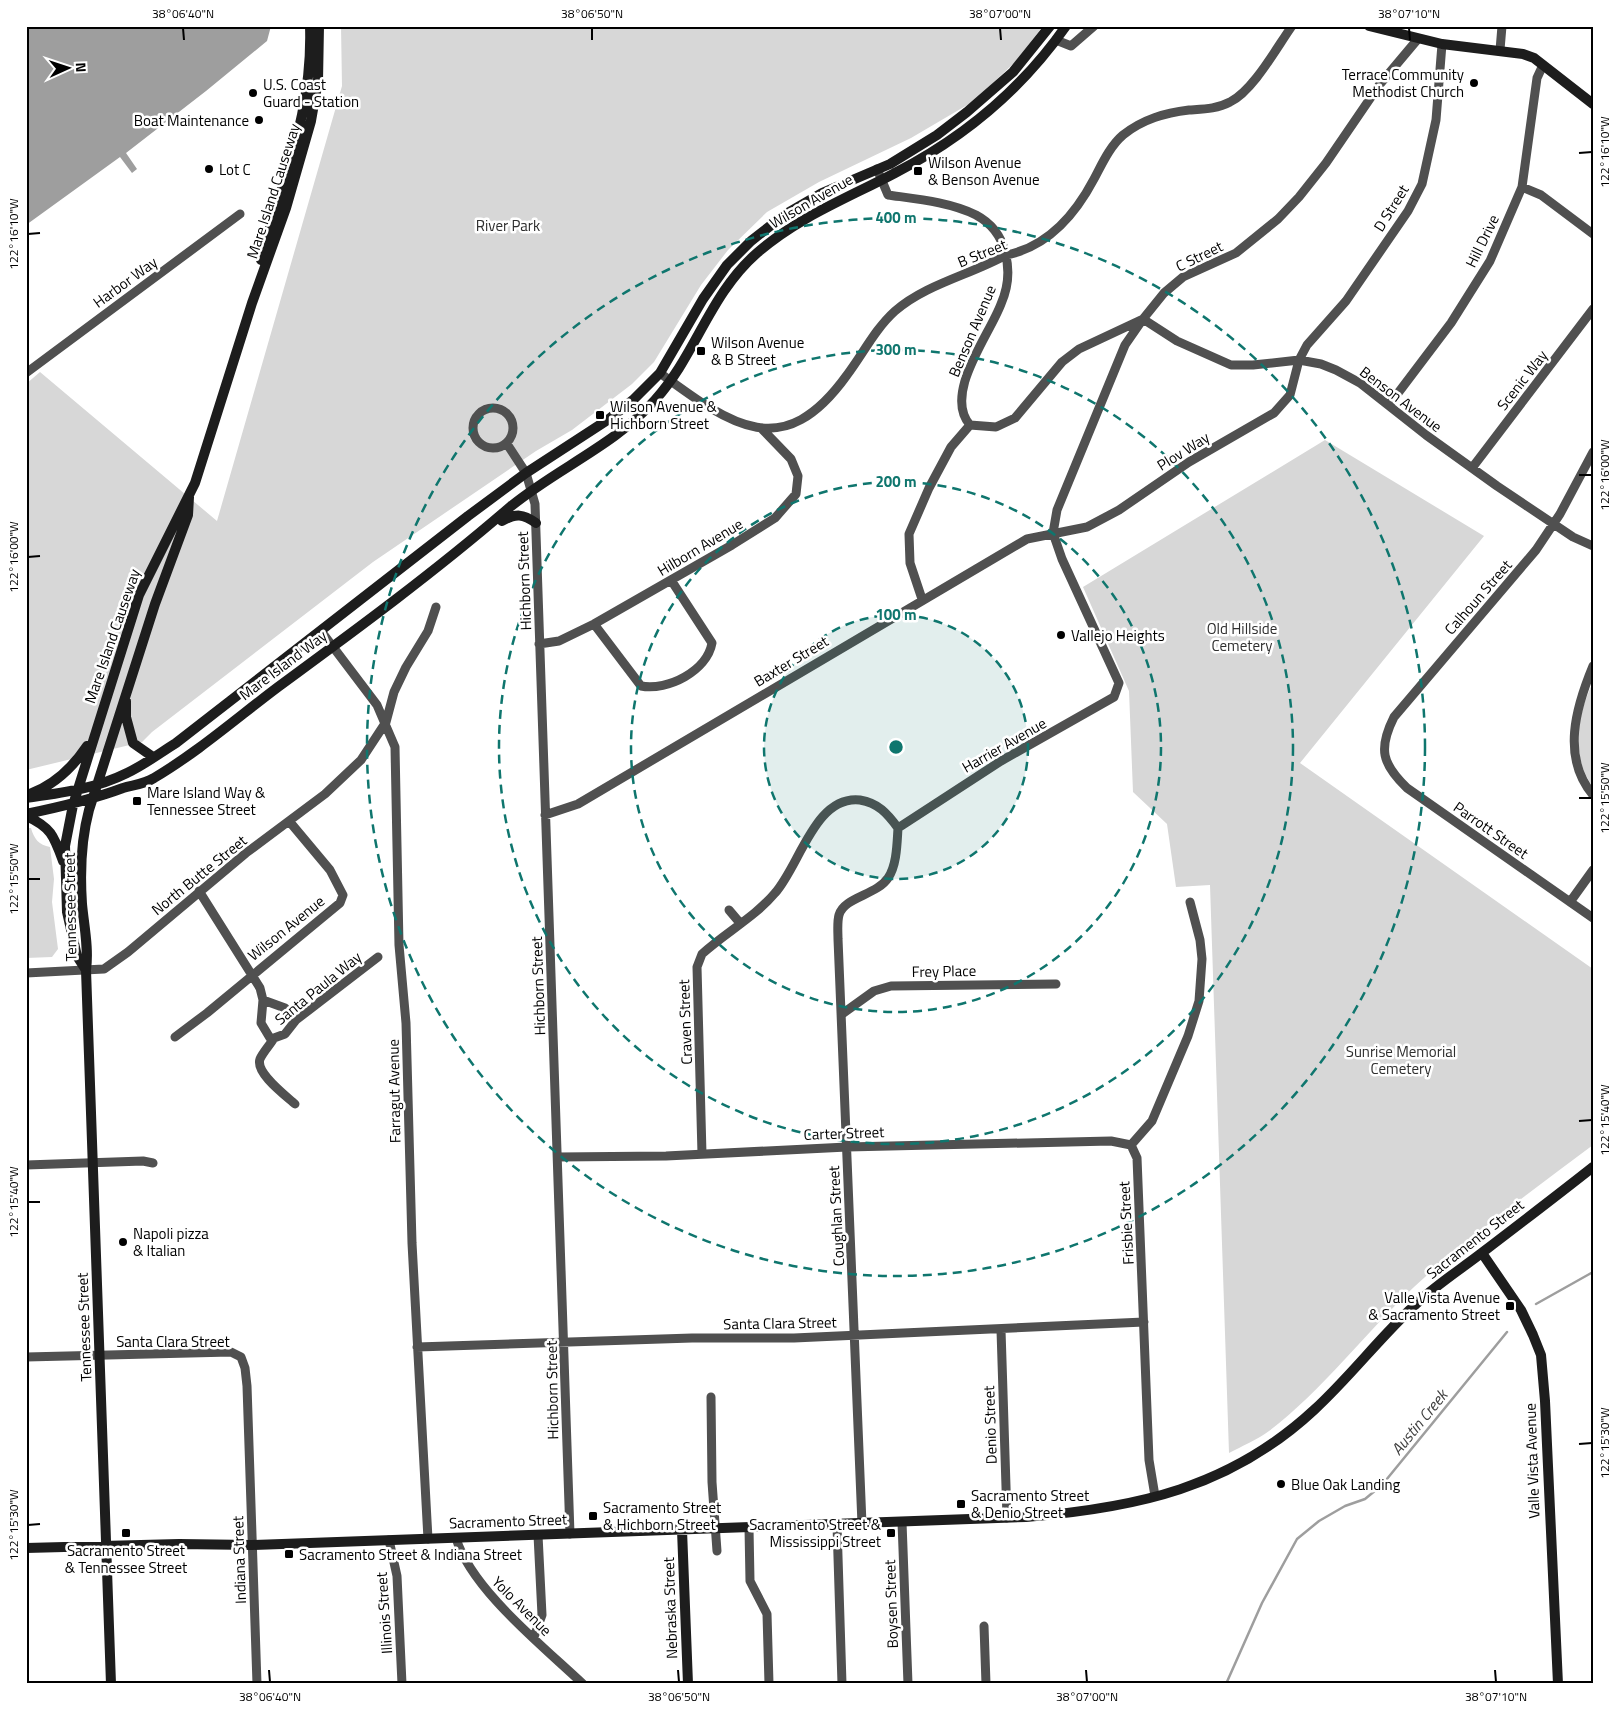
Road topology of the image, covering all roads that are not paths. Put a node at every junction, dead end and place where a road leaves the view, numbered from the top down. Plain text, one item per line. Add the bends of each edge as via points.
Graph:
1 (310, 26) edge
2 (319, 26) edge
3 (1050, 26) edge
4 (1066, 26) edge
5 (1094, 26) edge
6 (1292, 26) edge
7 (1369, 26) edge
8 (1502, 26) edge
9 (1056, 40) junction
10 (1417, 40) junction
11 (1442, 44) junction
12 (1500, 50) junction
13 (1544, 65) junction
14 (1593, 104) edge
15 (877, 169) junction
16 (882, 179) junction
17 (1522, 187) junction
18 (240, 214) dead end
19 (1593, 234) edge
20 (1006, 255) junction
21 (252, 303) junction
22 (1593, 309) edge
23 (1143, 319) junction
24 (1300, 360) junction
25 (26, 373) edge
26 (660, 373) junction
27 (670, 380) junction
28 (1390, 405) junction
29 (970, 425) junction
30 (762, 429) junction
31 (507, 444) junction
32 (1593, 452) edge
33 (1472, 468) junction
34 (526, 473) junction
35 (533, 490) junction
36 (189, 497) junction
37 (536, 523) junction
38 (1554, 524) junction
39 (488, 528) junction
40 (1053, 533) junction
41 (1593, 546) edge
42 (671, 580) junction
43 (922, 598) junction
44 (436, 607) dead end
45 (594, 624) junction
46 (321, 631) junction
47 (540, 644) junction
48 (333, 646) junction
49 (1593, 666) edge
50 (126, 690) junction
51 (386, 722) junction
52 (94, 735) junction
53 (1385, 755) joint
54 (153, 757) junction
55 (96, 785) junction
56 (76, 790) junction
57 (1593, 795) edge
58 (26, 796) edge
59 (92, 800) junction
60 (72, 805) junction
61 (26, 815) edge
62 (545, 815) junction
63 (290, 821) junction
64 (898, 828) junction
65 (65, 866) junction
66 (1593, 870) edge
67 (198, 891) junction
68 (1190, 902) dead end
69 (1570, 902) junction
70 (729, 910) dead end
71 (1593, 918) edge
72 (740, 922) junction
73 (378, 957) dead end
74 (86, 970) junction
75 (26, 973) edge
76 (251, 975) junction
77 (1056, 984) dead end
78 (263, 1000) junction
79 (842, 1014) junction
80 (296, 1020) junction
81 (175, 1037) dead end
82 (274, 1038) junction
83 (295, 1104) dead end
84 (1131, 1145) junction
85 (847, 1147) junction
86 (702, 1154) junction
87 (558, 1157) junction
88 (94, 1162) junction
89 (153, 1163) dead end
90 (26, 1165) edge
91 (1593, 1167) edge
92 (1482, 1252) junction
93 (1144, 1322) junction
94 (1001, 1330) junction
95 (855, 1336) junction
96 (565, 1342) junction
97 (417, 1347) junction
98 (99, 1355) junction
99 (26, 1357) edge
100 (711, 1397) dead end
101 (248, 1435) joint
102 (1155, 1496) junction
103 (1007, 1518) junction
104 (902, 1522) junction
105 (862, 1524) junction
106 (837, 1525) junction
107 (749, 1528) junction
108 (715, 1529) junction
109 (682, 1530) junction
110 (570, 1534) junction
111 (538, 1535) junction
112 (456, 1538) junction
113 (428, 1539) junction
114 (394, 1540) junction
115 (252, 1545) junction
116 (26, 1548) edge
117 (107, 1548) junction
118 (717, 1551) dead end
119 (984, 1626) dead end
120 (534, 1637) junction
121 (111, 1684) edge
122 (257, 1684) edge
123 (402, 1684) edge
124 (583, 1684) edge
125 (688, 1684) edge
126 (769, 1684) edge
127 (842, 1684) edge
128 (908, 1684) edge
129 (986, 1684) edge
130 (1558, 1684) edge

1 - 21 main road, Mare Island Causeway via 310,63 303,119
2 - 21 main road, Mare Island Causeway via 318,72 311,121 286,208
3 - 15 main road, Wilson Avenue via 1013,72 967,112 937,135
4 - 9 main road, Wilson Avenue
5 - 9 street via 1071,46
6 - 20 street, B Street via 1247,87 1231,102 1213,108 1161,114 1136,126 1110,151 1071,218 1021,253
7 - 10 main road
8 - 12 street
9 - 16 main road, Wilson Avenue via 1020,82 973,124
10 - 11 main road
10 - 23 street, C Street via 1380,84 1326,163 1278,219 1236,253 1183,277 1164,293
11 - 12 main road
11 - 24 street, D Street via 1436,120 1422,184 1408,211 1351,293 1307,345
12 - 13 main road via 1524,54
13 - 14 main road
13 - 17 street, Hill Drive via 1538,78
15 - 16 street, Benson Avenue
15 - 26 main road, Wilson Avenue via 784,215 751,241 727,265 703,299
16 - 20 street, Benson Avenue via 888,194 965,210 989,223 1002,240
16 - 27 main road, Wilson Avenue via 790,227 753,257 711,308
17 - 19 street via 1542,195
17 - 28 street, Hill Drive via 1490,261 1469,298
18 - 25 street, Harbor Way
20 - 29 street, Benson Avenue via 1008,276 1002,304 963,387 961,412
20 - 30 street, B Street via 924,292 903,305 878,330 847,376 813,413 798,423
21 - 36 main road, Mare Island Causeway
22 - 33 street, Scenic Way
23 - 24 street, Benson Avenue via 1177,341 1231,365
23 - 29 street via 1079,348 1062,362 1015,418 996,427
23 - 40 street, C Street via 1125,345 1057,510
24 - 28 street, Benson Avenue via 1336,370
24 - 40 street, Plov Way via 1290,395 1274,413 1189,462 1119,510 1087,527
26 - 27 street, B Street
26 - 34 main road, Wilson Avenue via 609,419
27 - 30 street, B Street via 737,424
27 - 35 main road, Wilson Avenue via 656,400 622,429
28 - 33 street, Benson Avenue
29 - 43 street via 951,447 928,488 909,534 910,563
30 - 42 street, Hilborn Avenue via 790,459 798,476 796,494 775,518
31 - 31 street via 514,425 507,413 492,408 478,415 473,431 477,440 486,447
31 - 34 street, Hichborn Street
32 - 38 street, Calhoun Street
33 - 38 street, Benson Avenue
34 - 35 street, Hichborn Street
34 - 46 main road, Mare Island Way
35 - 37 street, Hichborn Street
35 - 39 main road, Mare Island Way
36 - 50 main road, Mare Island Causeway via 188,515
36 - 52 main road, Mare Island Causeway via 179,511 139,595
37 - 39 main road via 513,514
37 - 47 street, Hichborn Street
38 - 41 street, Benson Avenue
38 - 53 street, Calhoun Street via 1536,550 1394,717 1385,736
39 - 48 main road, Mare Island Way
40 - 43 street, Baxter Street via 1027,539
40 - 64 street, Harrier Avenue via 1119,683 1114,697 1001,761
42 - 45 street, Hilborn Avenue
42 - 45 street via 712,643 710,654 702,665 669,684 650,688 641,686
43 - 62 street, Baxter Street via 578,804
44 - 51 street via 428,631 394,692
45 - 47 street, Hilborn Avenue via 559,641
46 - 48 street, Farragut Avenue
46 - 54 main road, Mare Island Way via 189,734
47 - 62 street, Hichborn Street
48 - 51 street, Farragut Avenue
48 - 59 main road, Mare Island Way via 151,780
49 - 57 street via 1577,716 1574,753 1577,768
50 - 54 main road via 126,718 133,743
50 - 55 main road, Mare Island Causeway
51 - 63 street via 361,760
51 - 97 street, Farragut Avenue via 395,747 397,780 399,945 406,1023
52 - 56 main road, Mare Island Causeway
52 - 58 main road via 64,774
53 - 69 street, Parrott Street via 1392,774 1407,788
54 - 55 main road, Mare Island Way via 127,773
55 - 56 main road, Mare Island Way
55 - 59 main road, Tennessee Street
56 - 58 main road, Mare Island Way
56 - 60 main road, Tennessee Street
59 - 60 main road, Mare Island Way
59 - 74 main road, Tennessee Street via 85,826 82,871
60 - 61 main road, Mare Island Way
60 - 65 main road, Tennessee Street
61 - 65 main road via 50,831
62 - 87 street, Hichborn Street
63 - 67 street, North Butte Street
63 - 76 street, Wilson Avenue via 330,870 343,895 331,913
64 - 72 street, Craven Street via 886,812 872,802 852,800 833,806 821,816 774,895
64 - 79 street, Coughlan Street via 890,876 882,886 853,900 839,915
65 - 74 main road, Tennessee Street via 67,912 77,956
66 - 69 street
67 - 74 street, North Butte Street via 104,969
67 - 76 street
68 - 84 street via 1200,940 1202,990 1188,1036 1152,1121
69 - 71 street, Parrott Street
70 - 72 street
72 - 86 street, Craven Street via 702,954 697,967
73 - 80 street, Santa Paula Way
74 - 75 street, North Butte Street
74 - 88 main road, Tennessee Street
76 - 78 street
76 - 81 street, Wilson Avenue
77 - 79 street, Frey Place via 891,986 874,991
78 - 80 street via 284,1008
78 - 82 street via 262,1023 270,1038
79 - 85 street, Coughlan Street
80 - 82 street, Santa Paula Way via 286,1034
82 - 83 street via 260,1059 259,1068
84 - 85 street, Carter Street via 1110,1141
84 - 93 street, Frisbie Street via 1136,1158
85 - 86 street, Carter Street
85 - 95 street, Coughlan Street
86 - 87 street, Carter Street
87 - 96 street, Hichborn Street
88 - 89 street
88 - 90 street
88 - 98 main road, Tennessee Street
91 - 92 main road, Sacramento Street
92 - 102 main road, Sacramento Street via 1418,1302 1332,1393 1275,1442 1216,1477
92 - 130 main road, Valle Vista Avenue via 1522,1310 1541,1355
93 - 94 street, Santa Clara Street
93 - 102 street, Frisbie Street via 1149,1460
94 - 95 street, Santa Clara Street
94 - 103 street, Denio Street
95 - 96 street, Santa Clara Street
95 - 105 street, Coughlan Street
96 - 97 street, Santa Clara Street
96 - 110 street, Hichborn Street
97 - 113 street, Farragut Avenue
98 - 99 street, Santa Clara Street
98 - 101 street, Santa Clara Street via 231,1352 241,1357 247,1386
98 - 117 main road, Tennessee Street
100 - 108 street
101 - 115 street, Indiana Street
102 - 103 main road, Sacramento Street via 1091,1512
103 - 104 main road, Sacramento Street
104 - 105 main road, Sacramento Street
104 - 128 street, Boysen Street
105 - 106 main road, Sacramento Street
106 - 107 main road, Sacramento Street
106 - 127 street
107 - 108 main road, Sacramento Street
107 - 126 street via 750,1581 767,1614
108 - 109 main road, Sacramento Street
108 - 118 street
109 - 110 main road, Sacramento Street
109 - 125 main road, Nebraska Street
110 - 111 main road, Sacramento Street
111 - 112 main road, Sacramento Street
111 - 120 street via 542,1615
112 - 113 main road, Sacramento Street
112 - 120 street, Yolo Avenue via 468,1568
113 - 114 main road, Sacramento Street
114 - 115 main road, Sacramento Street
114 - 123 street, Illinois Street
115 - 117 main road, Sacramento Street via 179,1544
115 - 122 street, Indiana Street
116 - 117 main road, Sacramento Street
117 - 121 main road, Tennessee Street
119 - 129 street
120 - 124 street, Yolo Avenue

